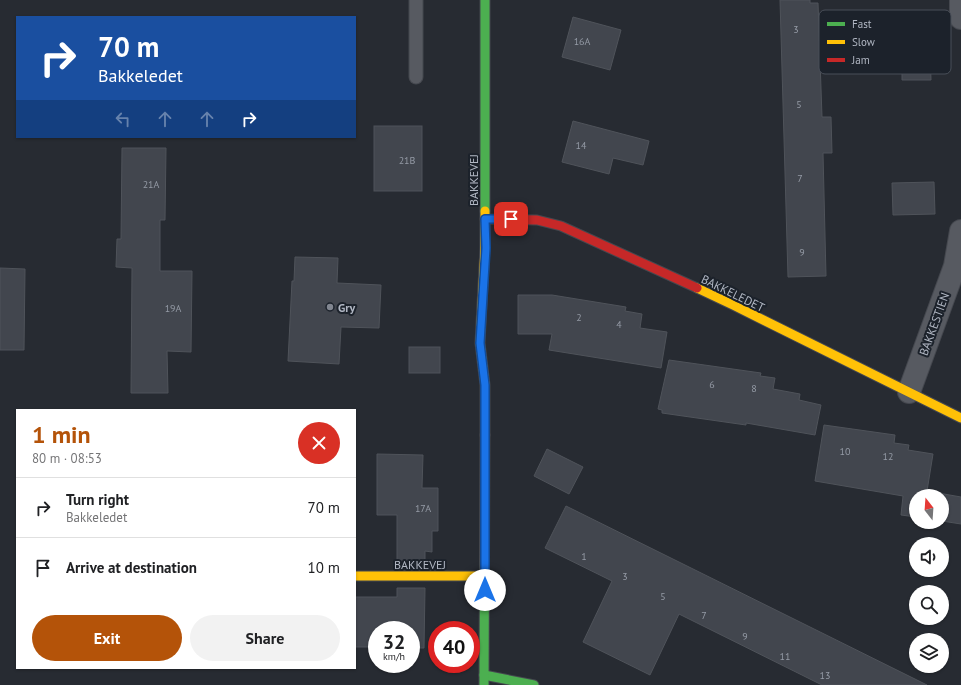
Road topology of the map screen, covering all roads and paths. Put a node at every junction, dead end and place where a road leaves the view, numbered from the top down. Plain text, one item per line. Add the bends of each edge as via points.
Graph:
1 (416, 0) edge
2 (485, 0) edge
3 (960, 0) edge
4 (961, 18) edge
5 (416, 77) dead end
6 (485, 219) junction
7 (961, 231) edge
8 (909, 392) junction
9 (961, 418) edge
10 (356, 576) edge
11 (485, 576) junction
12 (484, 674) junction
13 (484, 685) edge
14 (534, 685) edge

1 - 5 lane
2 - 6 street, BAKKEVEJ
3 - 4 street
6 - 8 street, BAKKELEDET via 537,220 561,226 733,305
6 - 11 street, BAKKEVEJ via 486,248 480,343 485,385
7 - 8 street, BAKKESTIEN via 955,266
8 - 9 street, BAKKELEDET
10 - 11 street, BAKKEVEJ
11 - 12 street, BAKKEVEJ
12 - 13 street, BAKKEVEJ
12 - 14 street

